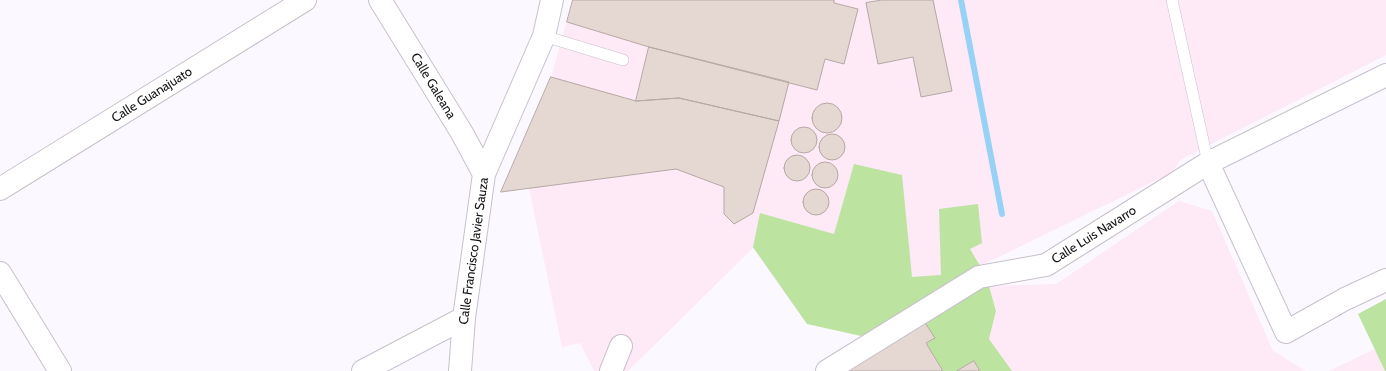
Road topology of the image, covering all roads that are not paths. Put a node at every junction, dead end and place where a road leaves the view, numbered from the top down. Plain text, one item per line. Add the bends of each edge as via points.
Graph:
1 (305, 0) edge
2 (380, 0) edge
3 (552, 0) edge
4 (1172, 0) edge
5 (544, 36) junction
6 (623, 60) dead end
7 (1386, 75) edge
8 (1208, 163) junction
9 (484, 174) junction
10 (0, 189) edge
11 (0, 272) edge
12 (1386, 280) edge
13 (464, 318) junction
14 (620, 346) dead end
15 (60, 371) edge
16 (363, 371) edge
17 (460, 371) edge
18 (611, 371) edge
19 (827, 371) edge

1 - 10 street, Calle Guanajuato
2 - 9 street, Calle Galeana via 462,133
3 - 5 street, Calle Francisco Javier Sauza
4 - 8 lane
5 - 6 lane
5 - 9 street, Calle Francisco Javier Sauza
7 - 8 street, Calle Luis Navarro
8 - 12 street via 1286,332 1345,299
8 - 19 street, Calle Luis Navarro via 1046,265 979,277
9 - 13 street, Calle Francisco Javier Sauza
11 - 15 street
13 - 16 street
13 - 17 street, Calle Francisco Javier Sauza
14 - 18 street

